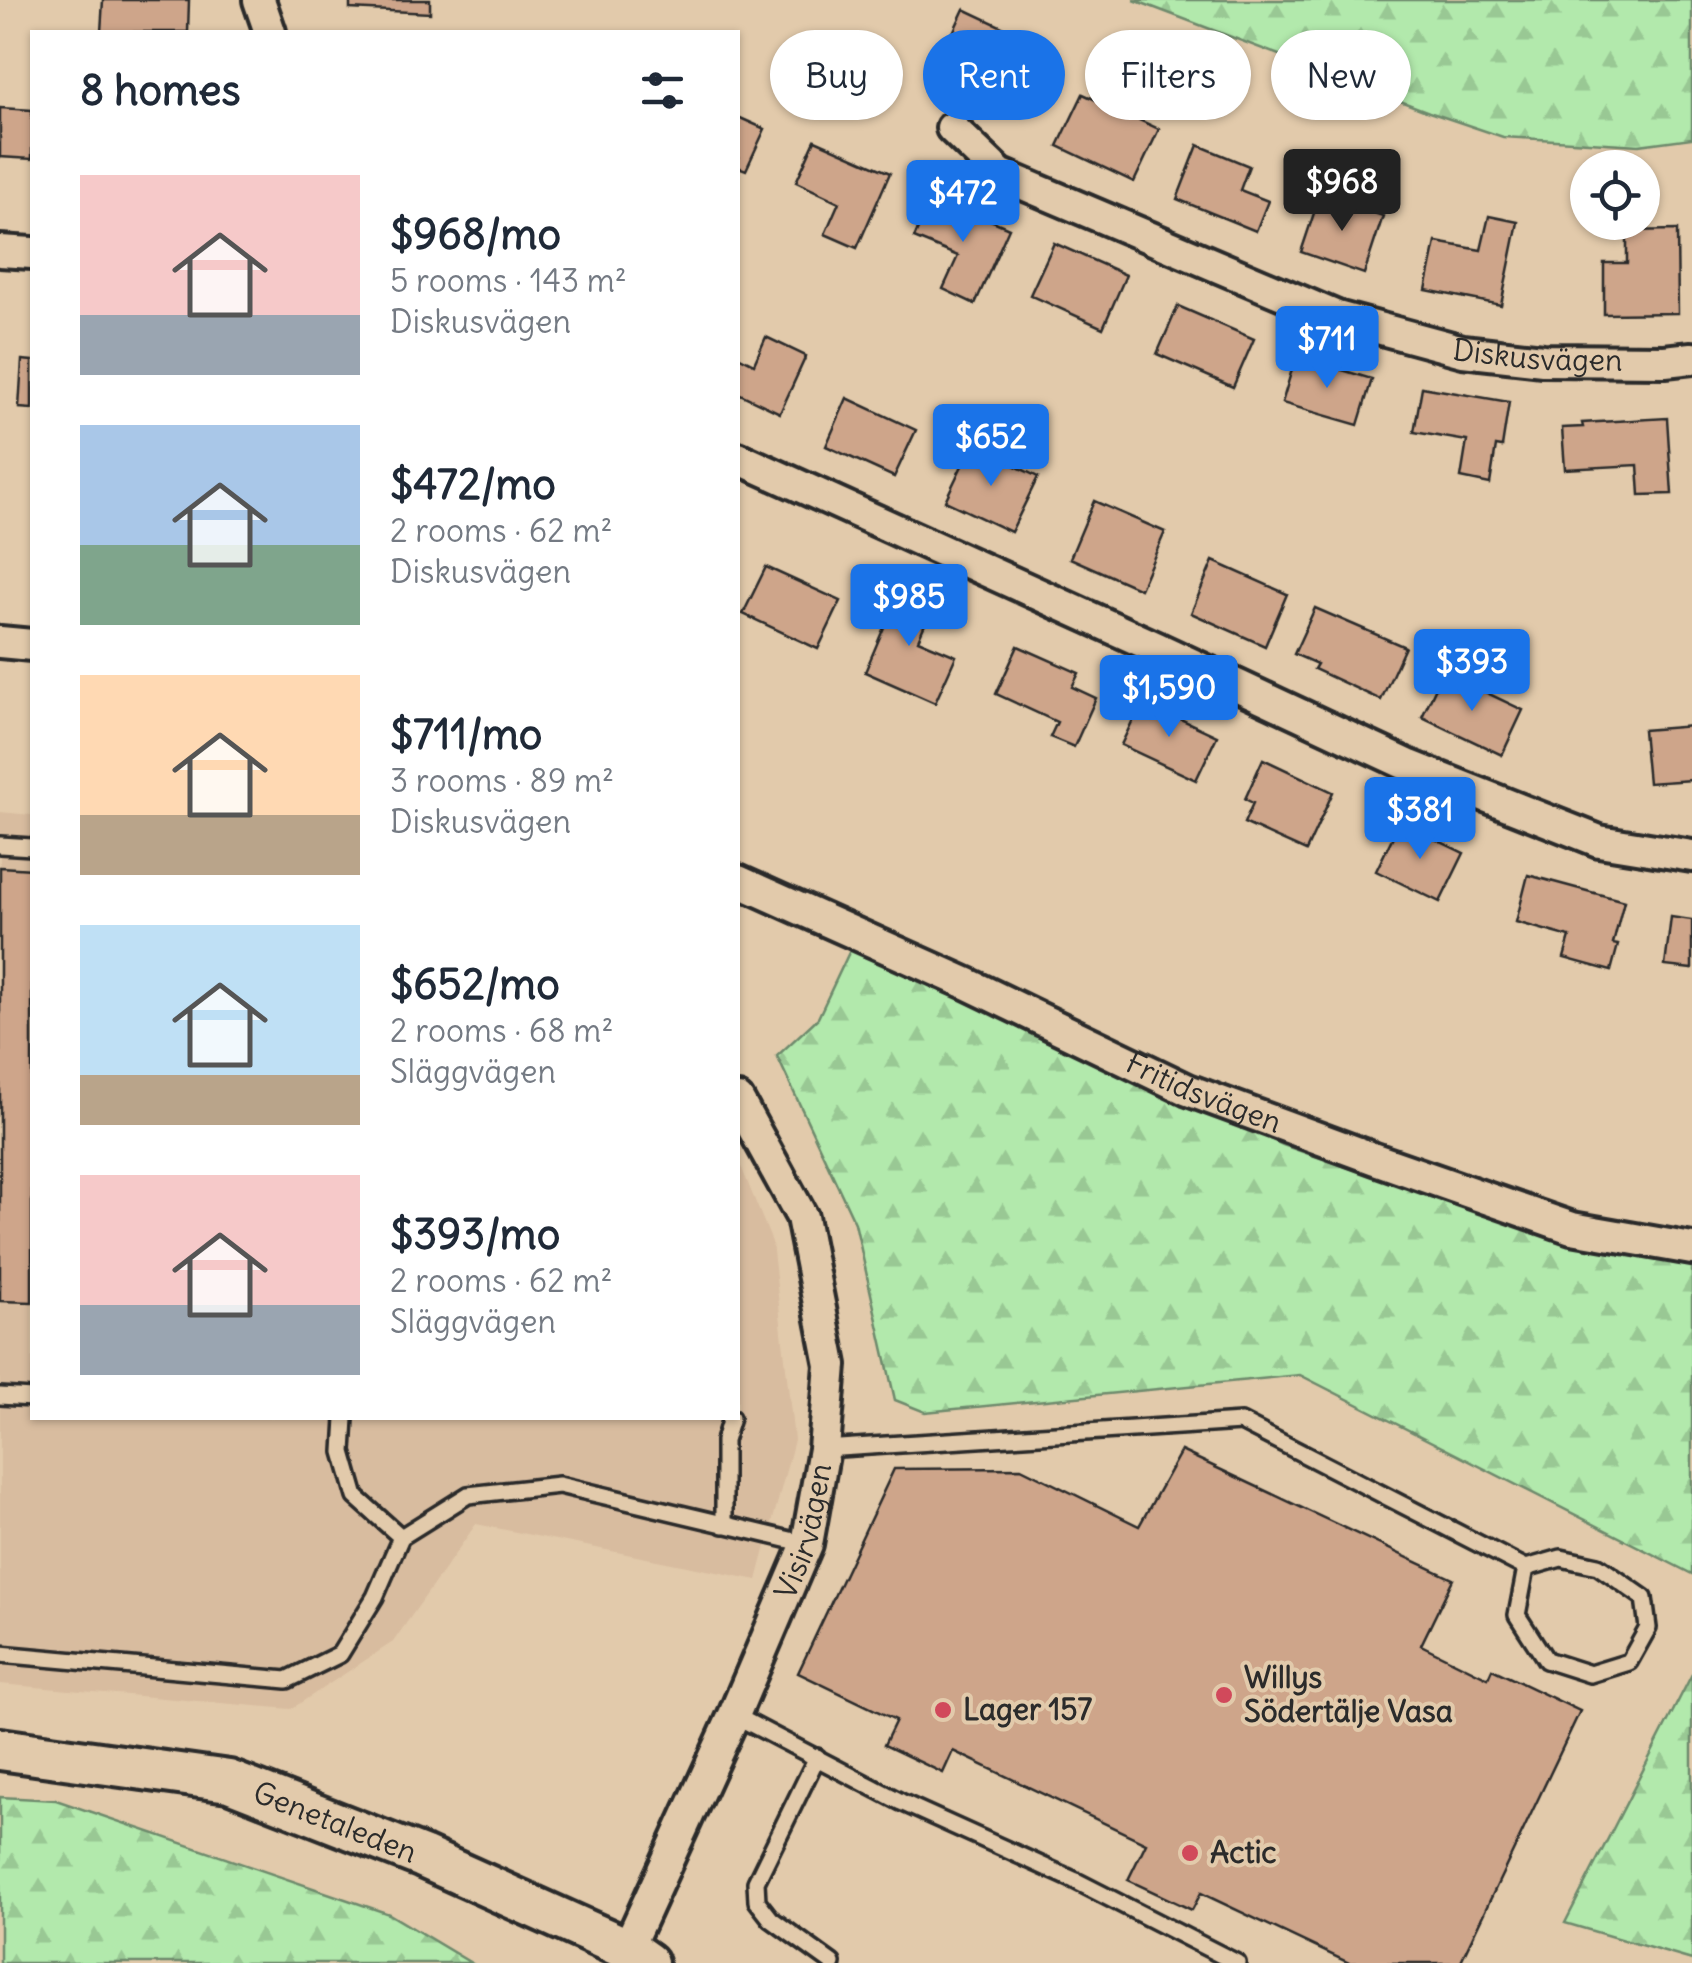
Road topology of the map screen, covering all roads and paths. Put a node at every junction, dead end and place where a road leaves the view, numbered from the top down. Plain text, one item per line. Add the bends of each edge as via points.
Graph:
1 (260, 0) edge
2 (269, 30) edge
3 (952, 128) dead end
4 (0, 251) edge
5 (30, 254) edge
6 (1692, 358) edge
7 (740, 459) edge
8 (0, 642) edge
9 (30, 646) edge
10 (0, 845) edge
11 (30, 847) edge
12 (1692, 856) edge
13 (740, 883) edge
14 (740, 1111) edge
15 (1692, 1248) edge
16 (0, 1396) edge
17 (30, 1398) edge
18 (345, 1420) edge
19 (729, 1420) edge
20 (824, 1449) junction
21 (724, 1525) junction
22 (401, 1538) junction
23 (806, 1544) junction
24 (1526, 1568) junction
25 (0, 1654) edge
26 (734, 1715) junction
27 (0, 1749) edge
28 (817, 1757) junction
29 (637, 1956) edge
30 (832, 1963) edge
31 (1238, 1963) edge

1 - 2 street
3 - 6 street, Diskusvägen via 1000,174 1337,317 1462,350 1543,360
4 - 5 street
7 - 12 street via 1410,766 1599,841
8 - 9 street
10 - 11 lane
13 - 15 street, Fritidsvägen via 1188,1090 1572,1228
14 - 20 street, Visirvägen via 802,1217 831,1365
16 - 17 lane
18 - 22 lane via 343,1452 356,1496
19 - 21 lane
20 - 23 street, Visirvägen
20 - 24 lane via 1241,1422
21 - 22 lane via 559,1484 468,1495
21 - 23 lane
22 - 25 lane via 340,1654 287,1680
23 - 26 street, Visirvägen
24 - 24 lane via 1561,1558 1598,1566 1644,1598 1648,1628 1629,1662 1590,1674 1546,1660 1517,1615
26 - 28 lane
26 - 29 street, Visirvägen
27 - 29 main road, Genetaleden via 229,1781 423,1856
28 - 30 lane via 756,1882 757,1901
28 - 31 lane

